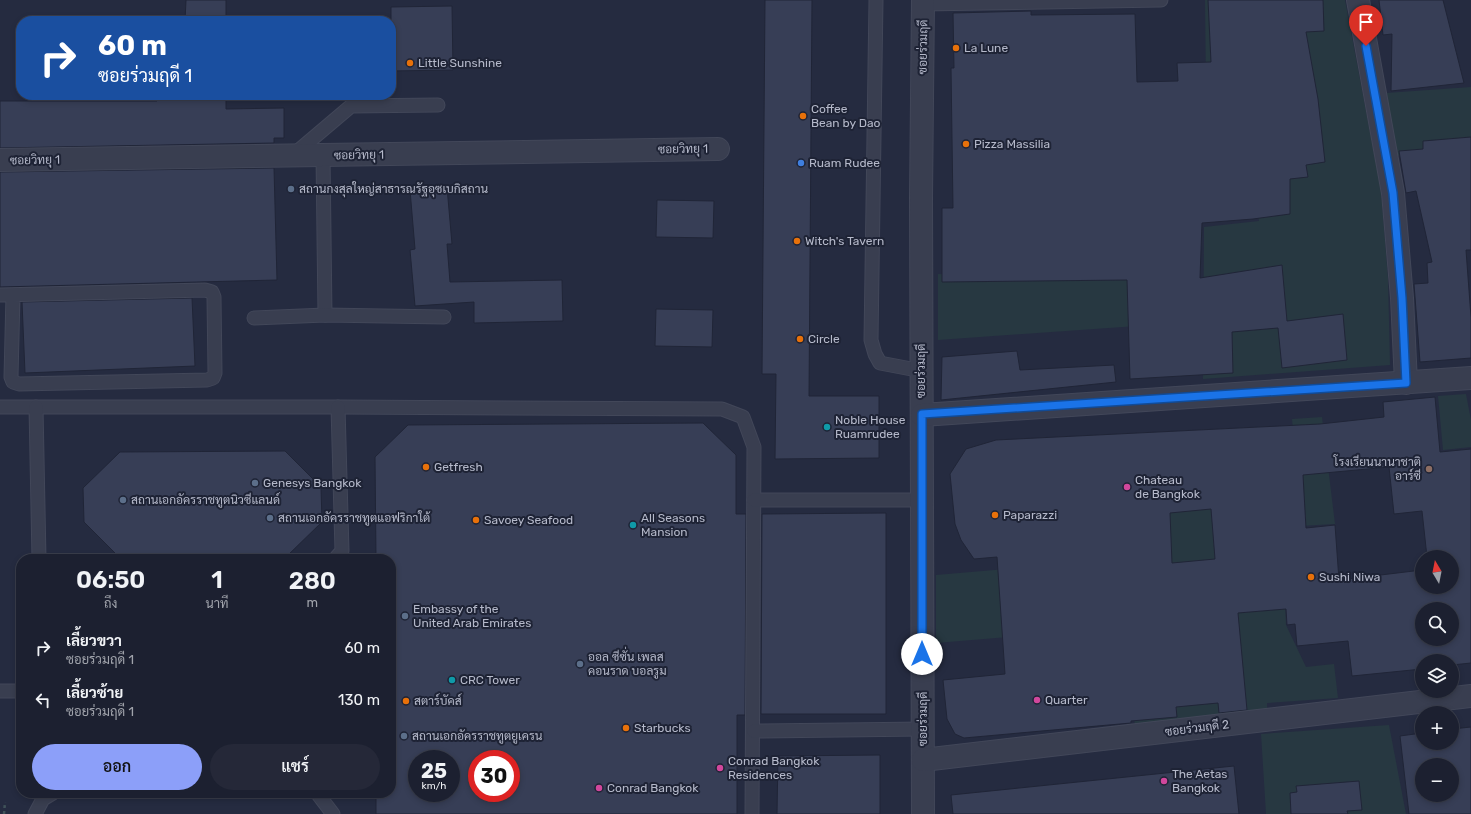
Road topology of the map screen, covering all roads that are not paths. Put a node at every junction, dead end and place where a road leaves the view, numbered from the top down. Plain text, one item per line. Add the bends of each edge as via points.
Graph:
1 (876, 0) edge
2 (1161, 0) edge
3 (1358, 0) edge
4 (923, 2) edge
5 (438, 105) dead end
6 (718, 149) dead end
7 (323, 155) junction
8 (292, 156) junction
9 (0, 160) edge
10 (6, 295) edge
11 (325, 315) junction
12 (444, 317) dead end
13 (254, 318) dead end
14 (922, 371) junction
15 (1471, 378) edge
16 (1406, 383) junction
17 (0, 407) edge
18 (36, 407) junction
19 (338, 407) junction
20 (922, 414) junction
21 (754, 500) junction
22 (922, 500) junction
23 (39, 554) edge
24 (339, 554) edge
25 (0, 691) edge
26 (16, 692) edge
27 (1471, 696) edge
28 (923, 729) junction
29 (754, 731) junction
30 (923, 760) junction
31 (45, 798) edge
32 (321, 798) edge
33 (35, 814) edge
34 (333, 814) edge
35 (752, 814) edge
36 (923, 814) edge

1 - 14 lane via 871,340 874,354 880,362
2 - 4 lane
3 - 16 street via 1393,193
4 - 14 street, ซอยร่วมฤดี
5 - 8 lane via 351,106
6 - 7 street, ซอยวิทยุ 1
7 - 8 street, ซอยวิทยุ 1
7 - 11 lane
8 - 9 street, ซอยวิทยุ 1
10 - 10 lane via 13,382 19,384 213,378 212,292 205,290
11 - 12 lane
11 - 13 lane
14 - 20 street, ซอยร่วมฤดี
15 - 16 street
16 - 20 street
17 - 18 lane
18 - 19 lane
18 - 23 lane
19 - 21 lane via 722,409 743,417 754,447
19 - 24 lane via 342,551
20 - 22 street, ซอยร่วมฤดี
21 - 22 lane
21 - 29 lane
22 - 28 street, ซอยร่วมฤดี
25 - 26 lane
27 - 30 street, ซอยร่วมฤดี 2
28 - 29 lane
28 - 30 street, ซอยร่วมฤดี
29 - 35 lane
30 - 36 street, ซอยร่วมฤดี
31 - 33 lane
32 - 34 lane

